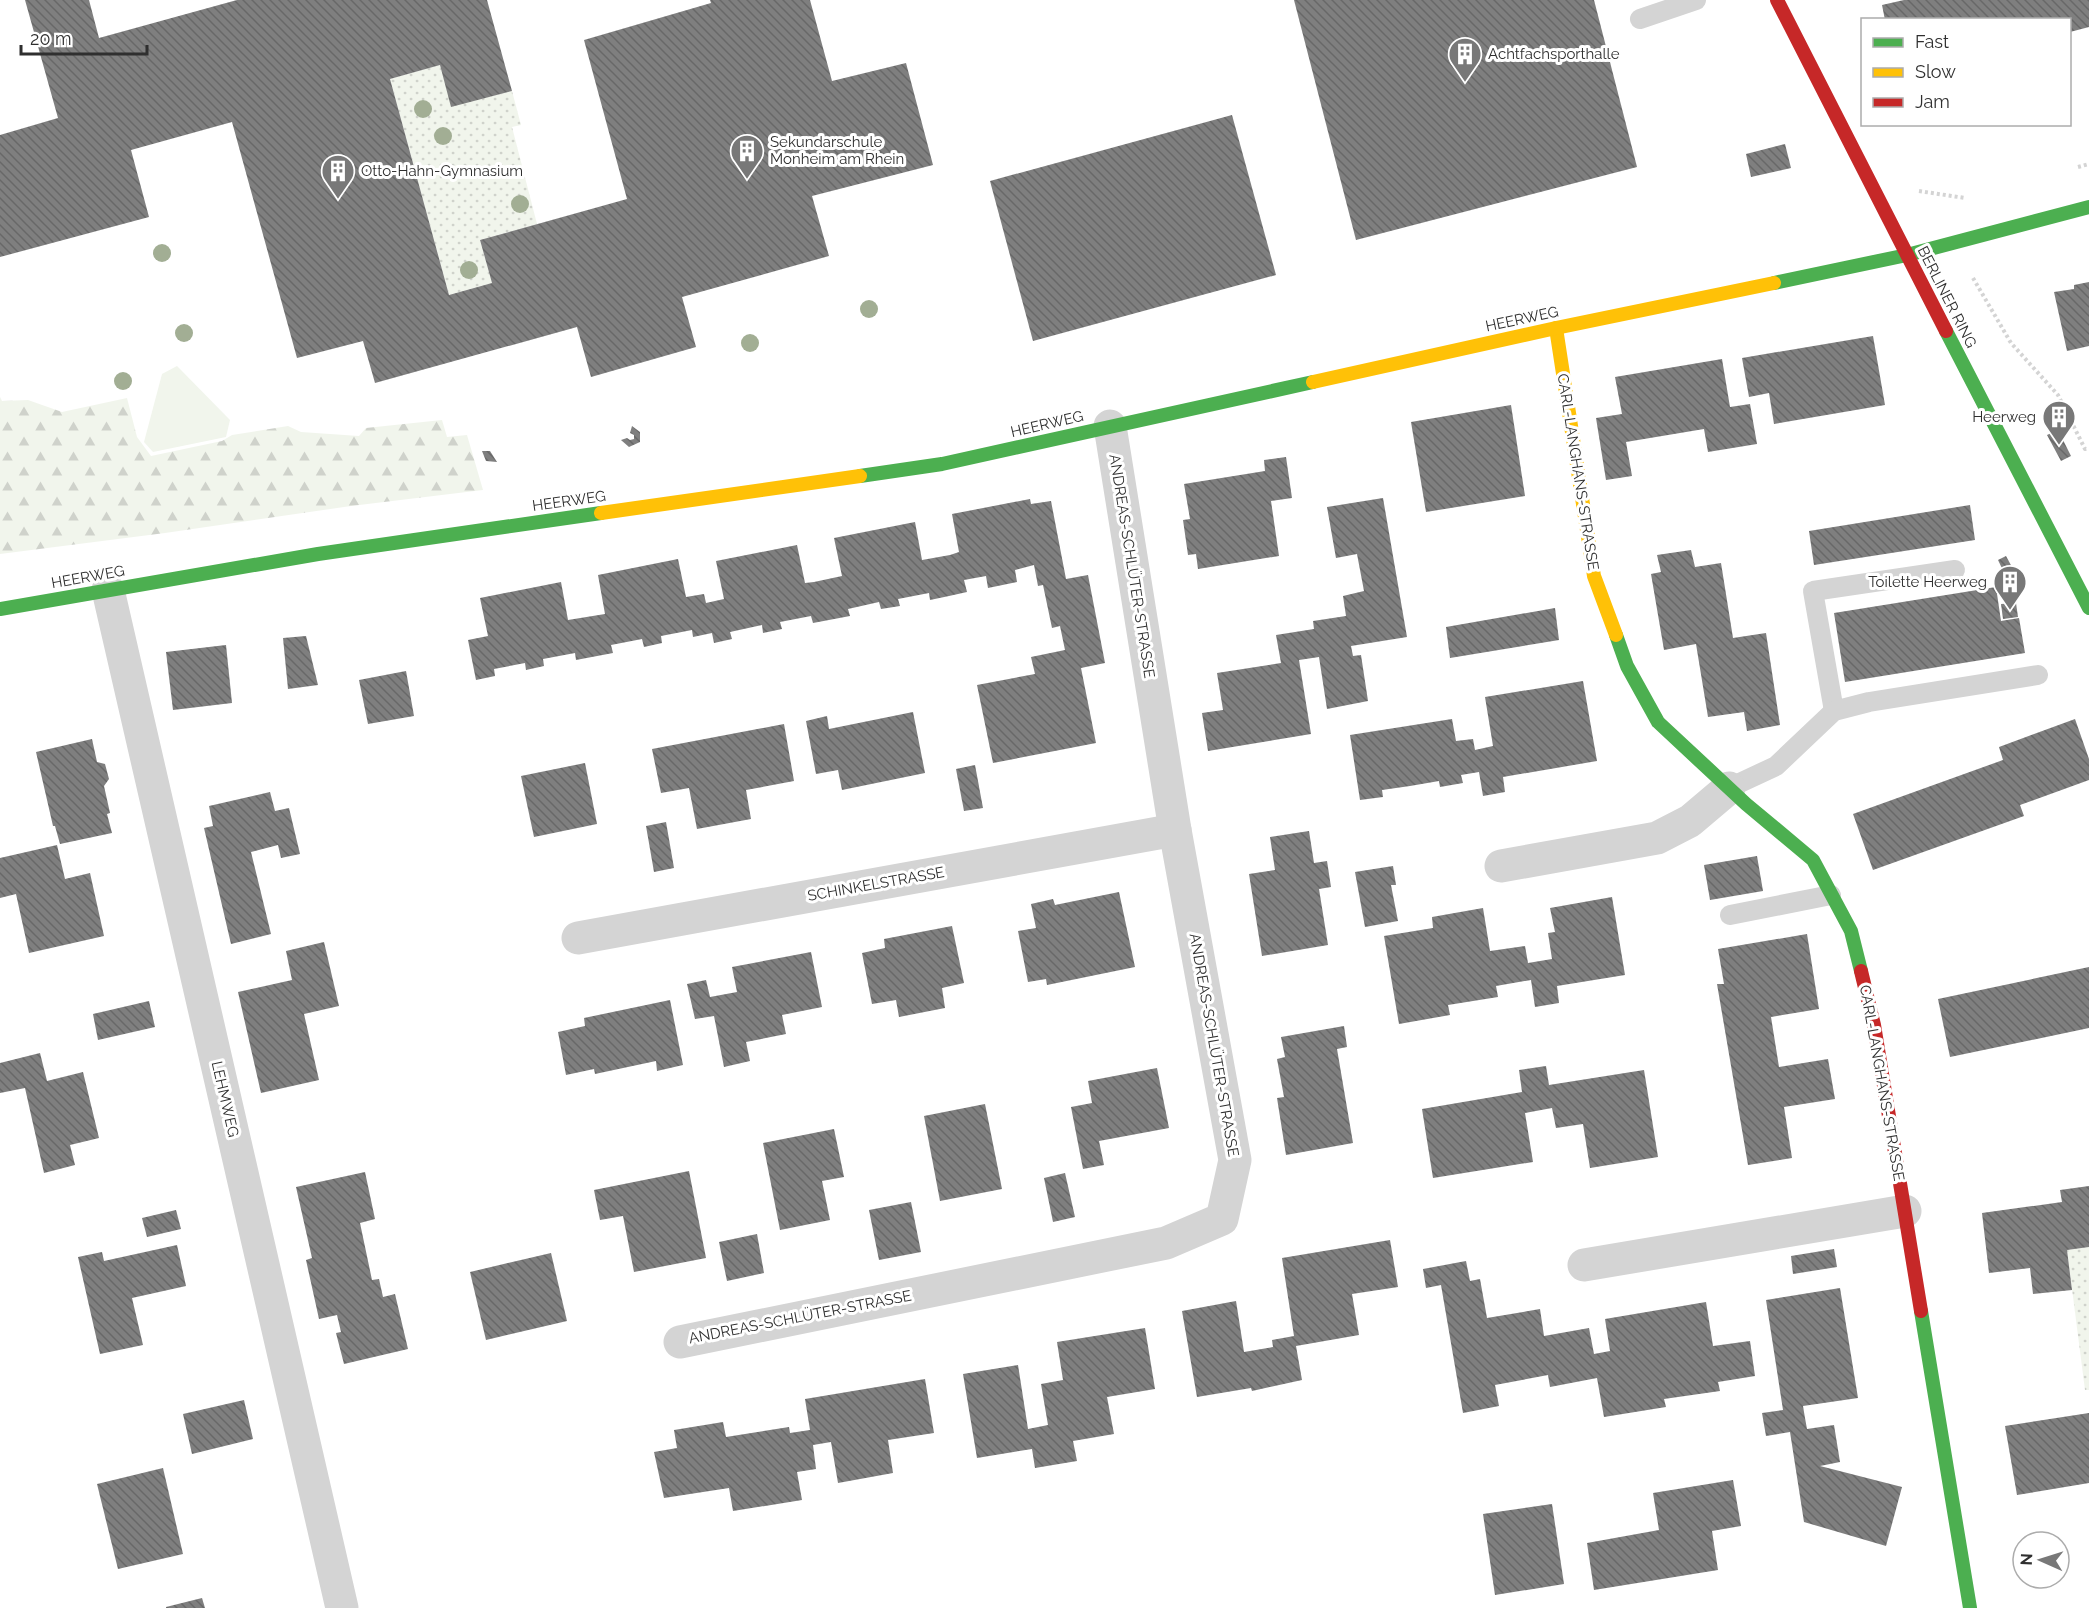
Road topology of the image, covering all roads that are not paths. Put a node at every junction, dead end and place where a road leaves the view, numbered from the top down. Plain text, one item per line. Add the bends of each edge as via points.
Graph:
1 (1696, 0) edge
2 (1777, 0) edge
3 (1640, 19) dead end
4 (2089, 207) edge
5 (1907, 255) junction
6 (1556, 328) junction
7 (1110, 426) junction
8 (1955, 570) dead end
9 (108, 590) junction
10 (0, 609) edge
11 (2089, 609) edge
12 (2038, 675) dead end
13 (1834, 711) junction
14 (1730, 788) junction
15 (1175, 830) junction
16 (1501, 866) dead end
17 (1831, 895) junction
18 (1730, 915) dead end
19 (578, 939) dead end
20 (1905, 1211) junction
21 (1584, 1265) dead end
22 (680, 1342) dead end
23 (342, 1608) edge
24 (1970, 1608) edge

1 - 3 lane
2 - 5 street, BERLINER RING
4 - 5 street, HEERWEG
5 - 6 street, HEERWEG
5 - 11 street, BERLINER RING
6 - 7 street, HEERWEG
6 - 14 street, CARL-LANGHANS-STRASSE via 1594,576 1627,666 1658,722
7 - 9 street, HEERWEG via 942,464 318,554
7 - 15 street, ANDREAS-SCHLÜTER-STRASSE
8 - 13 lane via 1813,591
9 - 10 street, HEERWEG
9 - 23 street, LEHMWEG
12 - 13 lane
13 - 14 lane via 1776,766
14 - 16 street via 1690,821 1657,838
14 - 17 street, CARL-LANGHANS-STRASSE via 1813,860
15 - 19 street, SCHINKELSTRASSE
15 - 22 street, ANDREAS-SCHLÜTER-STRASSE via 1236,1160 1222,1219 1166,1243
17 - 18 lane
17 - 20 street, CARL-LANGHANS-STRASSE via 1851,931 1875,1026
20 - 21 street
20 - 24 street, CARL-LANGHANS-STRASSE

